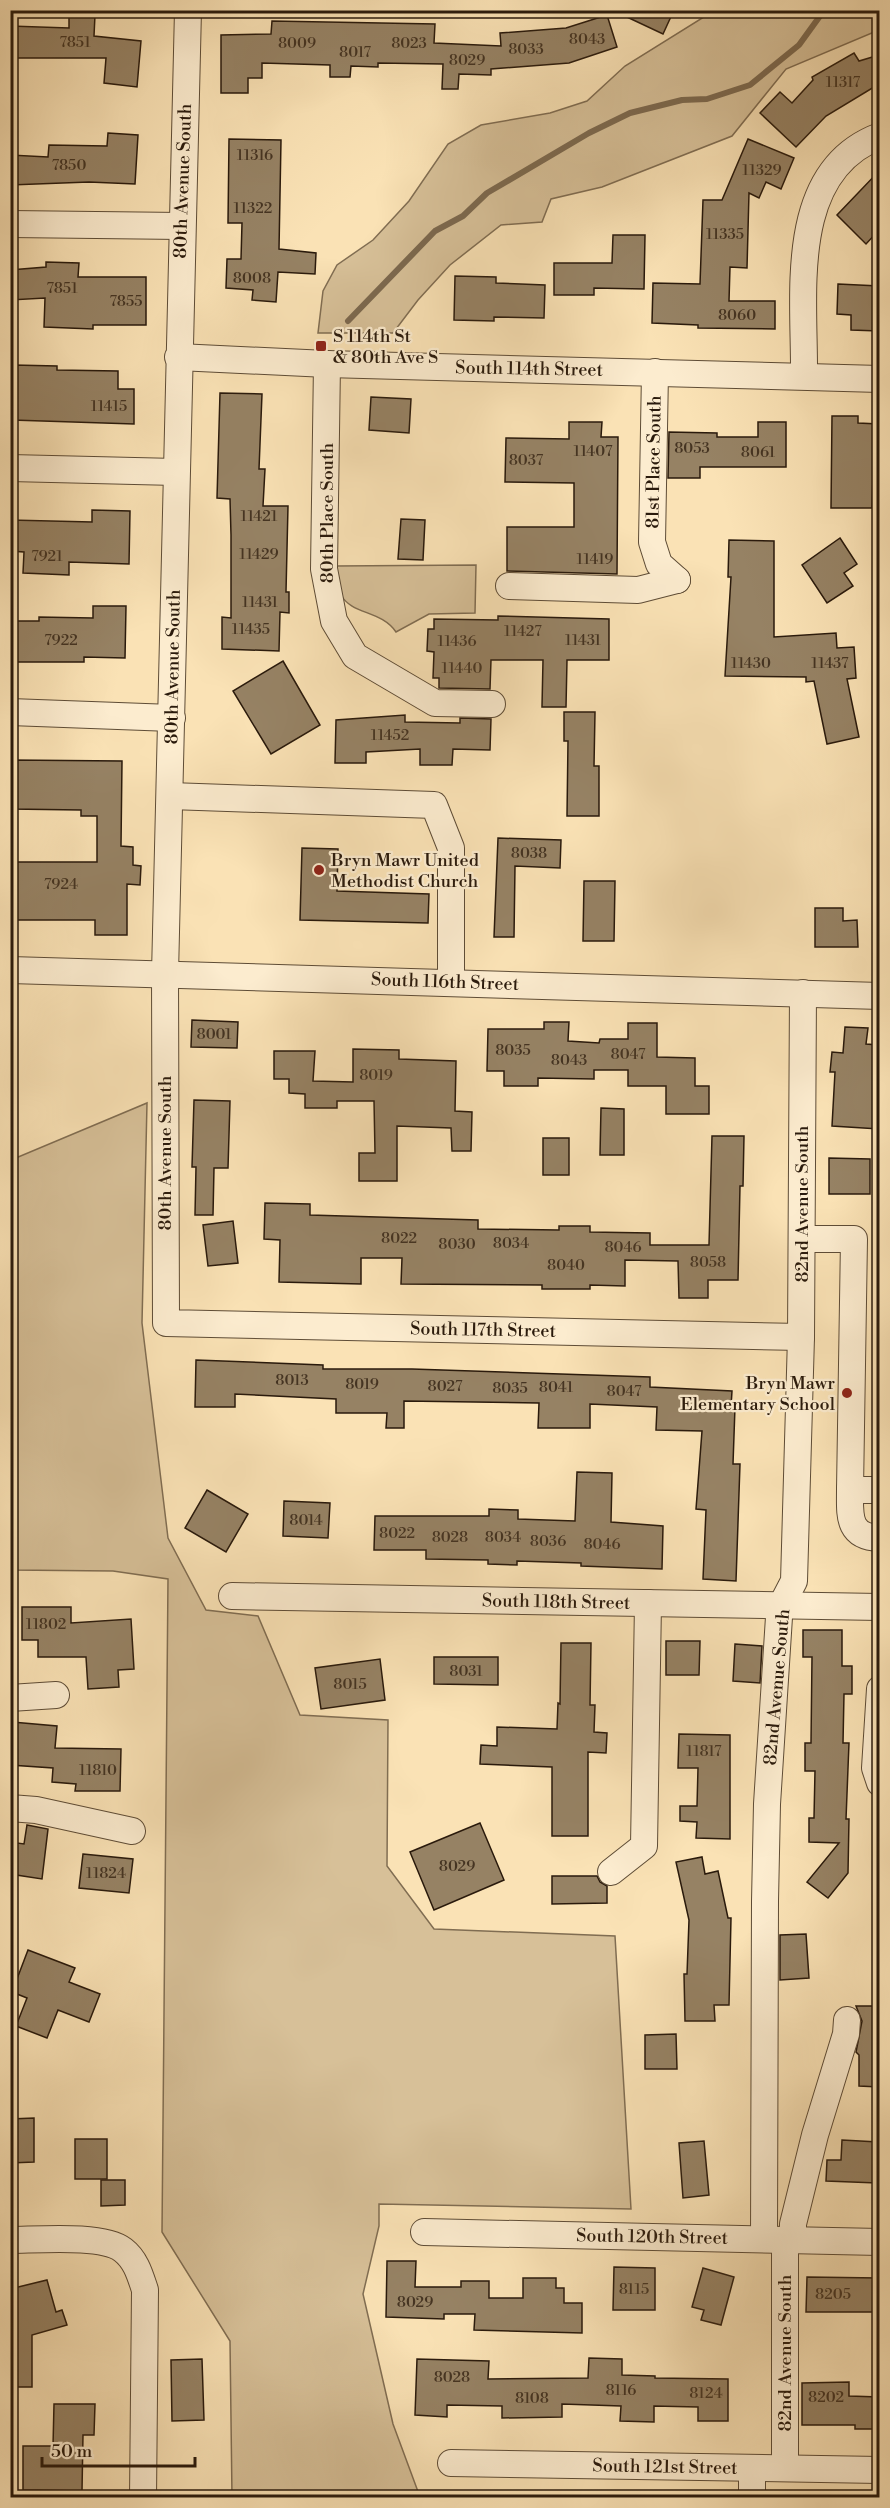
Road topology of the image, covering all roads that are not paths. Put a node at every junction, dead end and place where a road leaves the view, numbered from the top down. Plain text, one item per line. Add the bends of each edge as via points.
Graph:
1 (188, 10) edge
2 (879, 136) edge
3 (10, 224) edge
4 (182, 226) junction
5 (178, 357) junction
6 (327, 364) junction
7 (655, 372) junction
8 (804, 376) junction
9 (879, 379) edge
10 (10, 468) edge
11 (176, 472) junction
12 (509, 586) dead end
13 (492, 704) dead end
14 (10, 712) edge
15 (172, 718) junction
16 (170, 796) junction
17 (10, 970) edge
18 (165, 974) junction
19 (451, 982) junction
20 (803, 993) junction
21 (879, 996) edge
22 (802, 1239) junction
23 (166, 1323) joint
24 (801, 1337) junction
25 (849, 1490) junction
26 (879, 1490) edge
27 (879, 1538) edge
28 (232, 1596) dead end
29 (648, 1603) junction
30 (781, 1606) junction
31 (879, 1606) edge
32 (879, 1689) edge
33 (56, 1695) dead end
34 (10, 1698) edge
35 (879, 1783) edge
36 (10, 1808) edge
37 (132, 1831) dead end
38 (611, 1872) dead end
39 (846, 2020) dead end
40 (424, 2232) dead end
41 (10, 2240) edge
42 (781, 2240) junction
43 (879, 2242) edge
44 (451, 2463) dead end
45 (785, 2467) junction
46 (752, 2468) junction
47 (879, 2470) edge
48 (143, 2498) edge
49 (752, 2498) edge

1 - 4 street, 80th Avenue South
2 - 8 street via 859,144 833,168 818,195 806,236
3 - 4 street
4 - 5 street, 80th Avenue South
5 - 6 street, South 114th Street
5 - 11 street, 80th Avenue South
6 - 7 street, South 114th Street
6 - 13 street, 80th Place South via 324,569 334,621 355,656 438,705
7 - 8 street, South 114th Street
7 - 12 street, 81st Place South via 652,542 659,564 677,580 638,590
8 - 9 street, South 114th Street
10 - 11 street
11 - 15 street, 80th Avenue South
14 - 15 street
15 - 16 street, 80th Avenue South
16 - 18 street, 80th Avenue South
16 - 19 street via 434,805 451,848
17 - 18 street, South 116th Street
18 - 19 street, South 116th Street
18 - 23 street, 80th Avenue South
19 - 20 street, South 116th Street
20 - 21 street, South 116th Street
20 - 22 street, 82nd Avenue South
22 - 24 street, 82nd Avenue South
22 - 25 street via 854,1239
23 - 24 street, South 117th Street
24 - 30 street, 82nd Avenue South via 794,1581
25 - 26 street
25 - 27 street via 852,1524 860,1533
28 - 29 street, South 118th Street
29 - 30 street, South 118th Street
29 - 38 street via 644,1846
30 - 31 street, South 118th Street
30 - 42 street, 82nd Avenue South via 766,1837
32 - 35 street via 875,1768
33 - 34 street
36 - 37 street
39 - 42 street via 846,2034 792,2224
40 - 42 street, South 120th Street
41 - 48 street via 98,2241 121,2248 136,2265 144,2290
42 - 43 street, South 120th Street
42 - 45 street, 82nd Avenue South
44 - 46 street, South 121st Street
45 - 46 street, South 121st Street
45 - 47 street, South 121st Street
46 - 49 street

